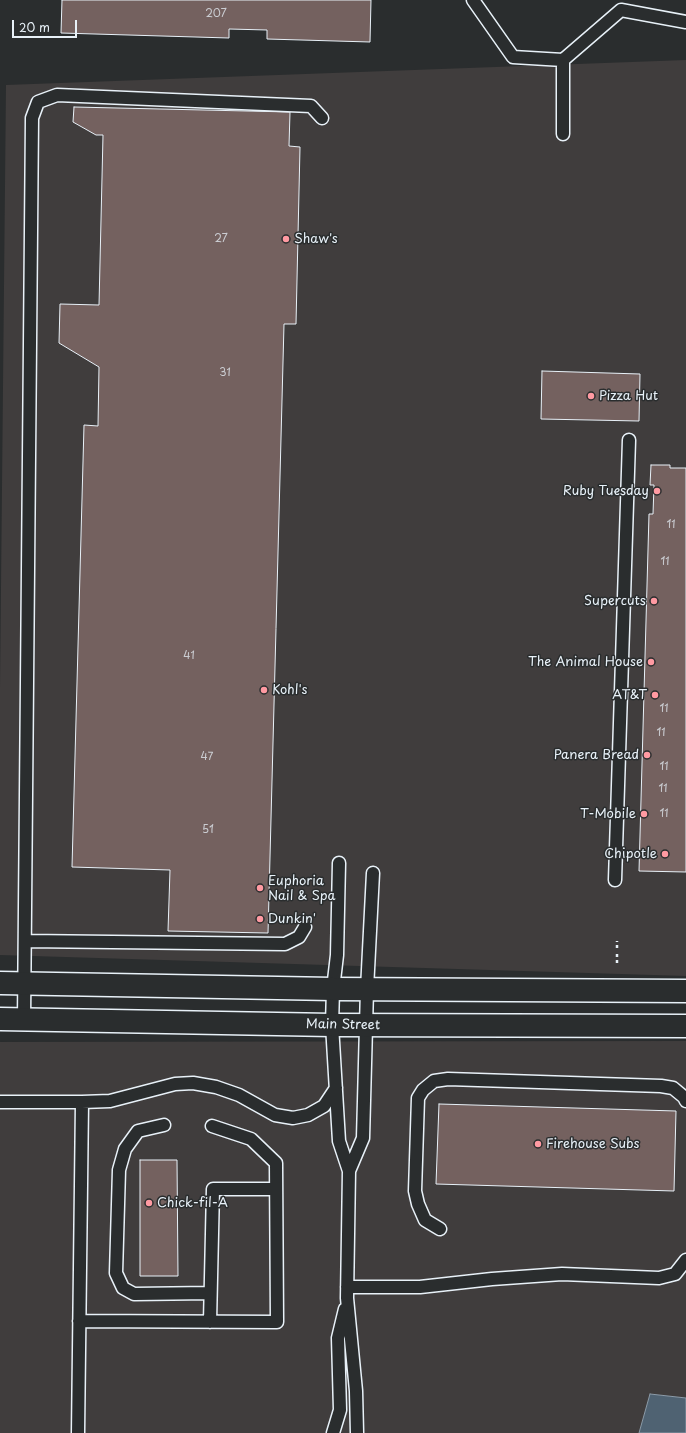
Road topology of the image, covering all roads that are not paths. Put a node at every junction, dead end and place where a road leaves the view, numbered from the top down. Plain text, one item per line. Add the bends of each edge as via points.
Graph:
1 (473, 0) edge
2 (686, 22) edge
3 (563, 60) junction
4 (322, 118) dead end
5 (563, 134) dead end
6 (629, 440) dead end
7 (339, 863) dead end
8 (373, 873) dead end
9 (615, 880) dead end
10 (306, 927) dead end
11 (26, 941) junction
12 (0, 983) edge
13 (25, 983) junction
14 (333, 989) junction
15 (367, 989) junction
16 (686, 991) edge
17 (0, 1019) edge
18 (24, 1019) junction
19 (332, 1025) junction
20 (366, 1025) junction
21 (686, 1026) edge
22 (336, 1088) junction
23 (686, 1101) edge
24 (0, 1102) edge
25 (82, 1102) junction
26 (164, 1125) dead end
27 (212, 1126) dead end
28 (349, 1171) junction
29 (276, 1189) junction
30 (440, 1229) dead end
31 (686, 1260) edge
32 (347, 1292) junction
33 (210, 1293) junction
34 (80, 1321) junction
35 (210, 1322) junction
36 (78, 1433) edge
37 (333, 1433) edge
38 (357, 1433) edge

1 - 3 lane via 513,57
2 - 3 lane via 622,10
3 - 5 lane
4 - 11 lane via 311,106 57,95 38,102 32,118
6 - 9 lane
7 - 14 lane via 337,955
8 - 15 lane
10 - 11 lane via 299,937 285,944
11 - 13 lane
12 - 13 main road
13 - 14 main road
13 - 18 lane
14 - 15 main road
14 - 19 lane
15 - 16 main road
15 - 20 lane
17 - 18 main road, Main Street
18 - 19 main road, Main Street
19 - 20 main road, Main Street
19 - 22 lane
20 - 21 main road, Main Street
20 - 28 lane via 363,1138
22 - 25 lane via 324,1106 308,1116 293,1118 275,1115 239,1095 193,1083 175,1084 110,1101
22 - 28 lane via 339,1142
23 - 30 lane via 673,1088 661,1086 448,1079 434,1081 418,1098 415,1191 425,1220
24 - 25 lane
25 - 34 lane
26 - 33 lane via 138,1131 125,1149 119,1170 116,1273 123,1288 134,1294
27 - 29 lane via 251,1139 276,1163
28 - 32 lane
29 - 33 lane via 212,1189
29 - 35 lane via 277,1322
31 - 32 lane via 675,1274 659,1278 562,1274
32 - 37 lane via 338,1338 340,1410
32 - 38 lane
33 - 35 lane
34 - 35 lane
34 - 36 lane

